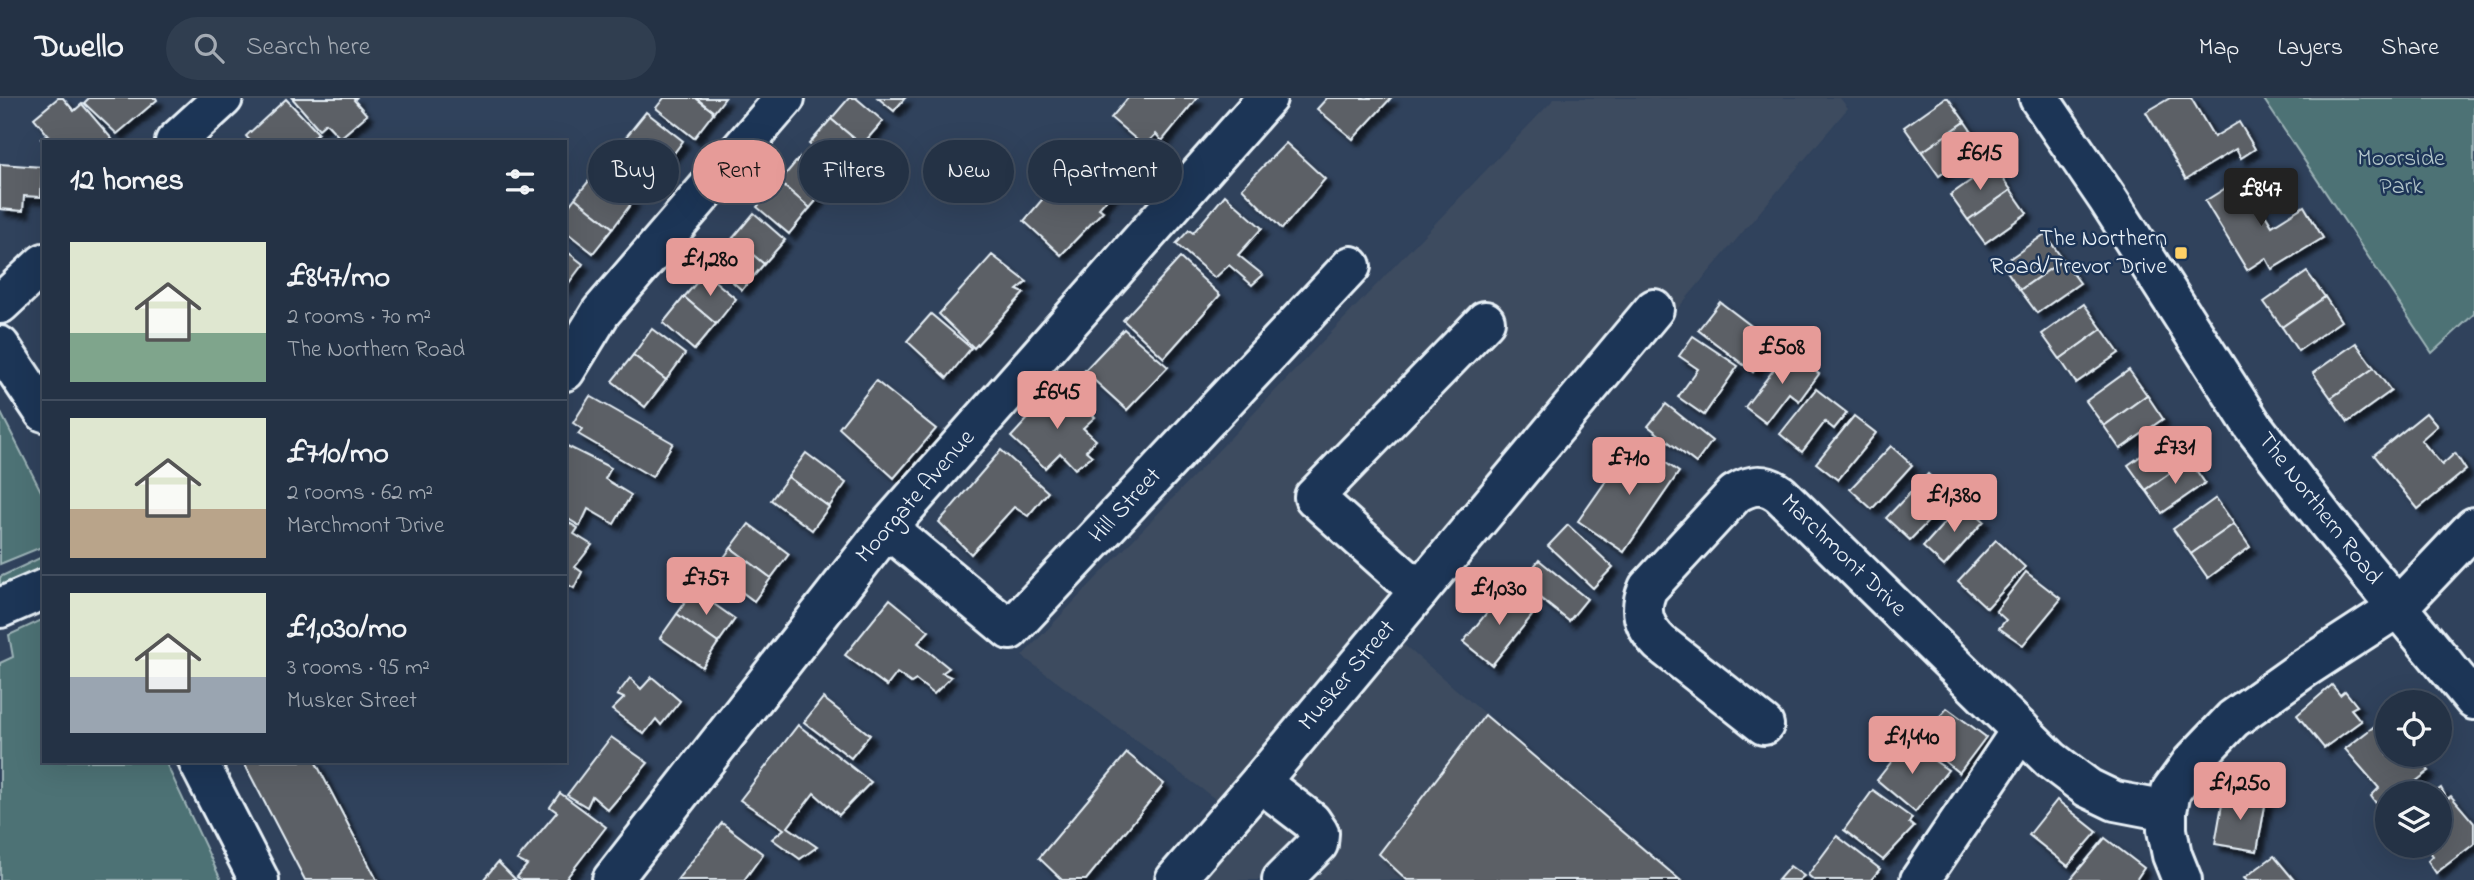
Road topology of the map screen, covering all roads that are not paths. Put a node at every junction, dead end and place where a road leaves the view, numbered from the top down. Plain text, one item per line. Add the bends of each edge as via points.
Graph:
1 (223, 98) edge
2 (785, 98) edge
3 (1266, 98) edge
4 (2039, 98) edge
5 (177, 140) edge
6 (42, 265) edge
7 (1351, 265) dead end
8 (0, 304) edge
9 (1654, 309) dead end
10 (1485, 321) dead end
11 (0, 346) edge
12 (567, 368) edge
13 (42, 409) edge
14 (2474, 527) edge
15 (887, 528) junction
16 (42, 590) edge
17 (1419, 591) junction
18 (0, 608) edge
19 (2397, 608) junction
20 (2474, 699) edge
21 (1764, 725) dead end
22 (2021, 730) junction
23 (199, 763) edge
24 (1260, 782) junction
25 (2167, 811) junction
26 (259, 880) edge
27 (612, 880) edge
28 (1175, 880) edge
29 (1282, 880) edge
30 (1920, 880) edge
31 (2182, 880) edge

1 - 5 street
2 - 12 street via 601,312
3 - 15 street, Moorgate Avenue
4 - 19 street, The Northern Road via 2253,426
6 - 8 street
7 - 15 street, Hill Street via 1010,630
9 - 17 street, Musker Street
10 - 17 street via 1314,497
11 - 13 street
14 - 19 street
15 - 27 street, Moorgate Avenue
16 - 18 street
17 - 24 street, Musker Street
19 - 20 street, The Northern Road
19 - 25 street via 2233,719 2182,775 2171,791
21 - 22 street, Marchmont Drive via 1660,643 1648,631 1641,613 1648,588 1735,494 1758,485 1780,494
22 - 25 street, Marchmont Drive via 2088,788 2115,801
22 - 30 street
23 - 26 street
24 - 28 street, Musker Street
24 - 29 street via 1311,821 1318,833 1318,844
25 - 31 street via 2172,855

